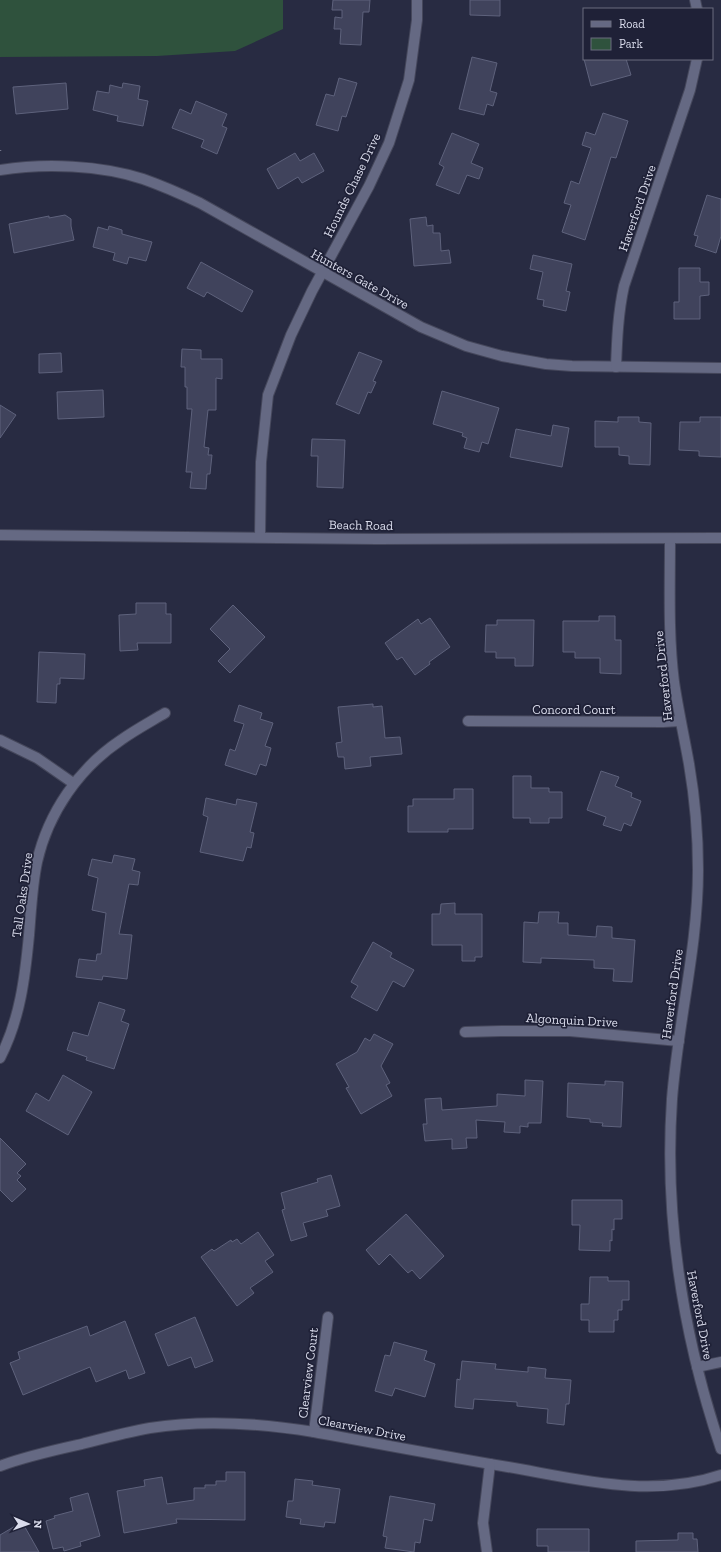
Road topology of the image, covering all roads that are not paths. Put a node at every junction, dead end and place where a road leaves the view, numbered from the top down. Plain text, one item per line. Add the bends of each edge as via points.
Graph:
1 (417, 0) edge
2 (697, 60) edge
3 (0, 170) edge
4 (323, 272) junction
5 (616, 367) junction
6 (721, 368) edge
7 (0, 535) edge
8 (260, 537) junction
9 (721, 538) edge
10 (670, 539) junction
11 (165, 713) dead end
12 (468, 721) dead end
13 (680, 721) junction
14 (0, 740) edge
15 (73, 783) junction
16 (465, 1032) dead end
17 (679, 1041) junction
18 (0, 1058) edge
19 (328, 1317) dead end
20 (721, 1362) edge
21 (697, 1367) junction
22 (314, 1432) junction
23 (721, 1449) edge
24 (490, 1464) junction
25 (0, 1466) edge
26 (721, 1475) edge
27 (487, 1552) edge

1 - 4 street, Hounds Chase Drive via 418,20 409,80 389,143
2 - 5 street, Haverford Drive via 690,90 624,286 618,319
3 - 4 street, Hunters Gate Drive via 61,167 97,170 142,179 200,203
4 - 5 street, Hunters Gate Drive via 421,328 466,346 546,364
4 - 8 street, Hounds Chase Drive via 291,335 268,395 261,462
5 - 6 street, Hunters Gate Drive
7 - 8 street, Beach Road
8 - 10 street, Beach Road
9 - 10 street, Beach Road
10 - 13 street, Haverford Drive via 670,634
11 - 15 street, Tall Oaks Drive via 119,741
12 - 13 street, Concord Court
13 - 17 street, Haverford Drive via 693,789 698,872 694,928
14 - 15 street via 37,758
15 - 18 street, Tall Oaks Drive via 52,819 37,862 22,997
16 - 17 street, Algonquin Drive via 564,1031
17 - 21 street, Haverford Drive via 672,1099 670,1170 681,1288
19 - 22 street, Clearview Court
20 - 21 street
21 - 23 street, Haverford Drive
22 - 24 street, Clearview Drive
22 - 25 street, Clearview Drive via 233,1422 174,1425 130,1432 36,1454
24 - 26 street, Clearview Drive via 622,1486 668,1485
24 - 27 street via 483,1523

